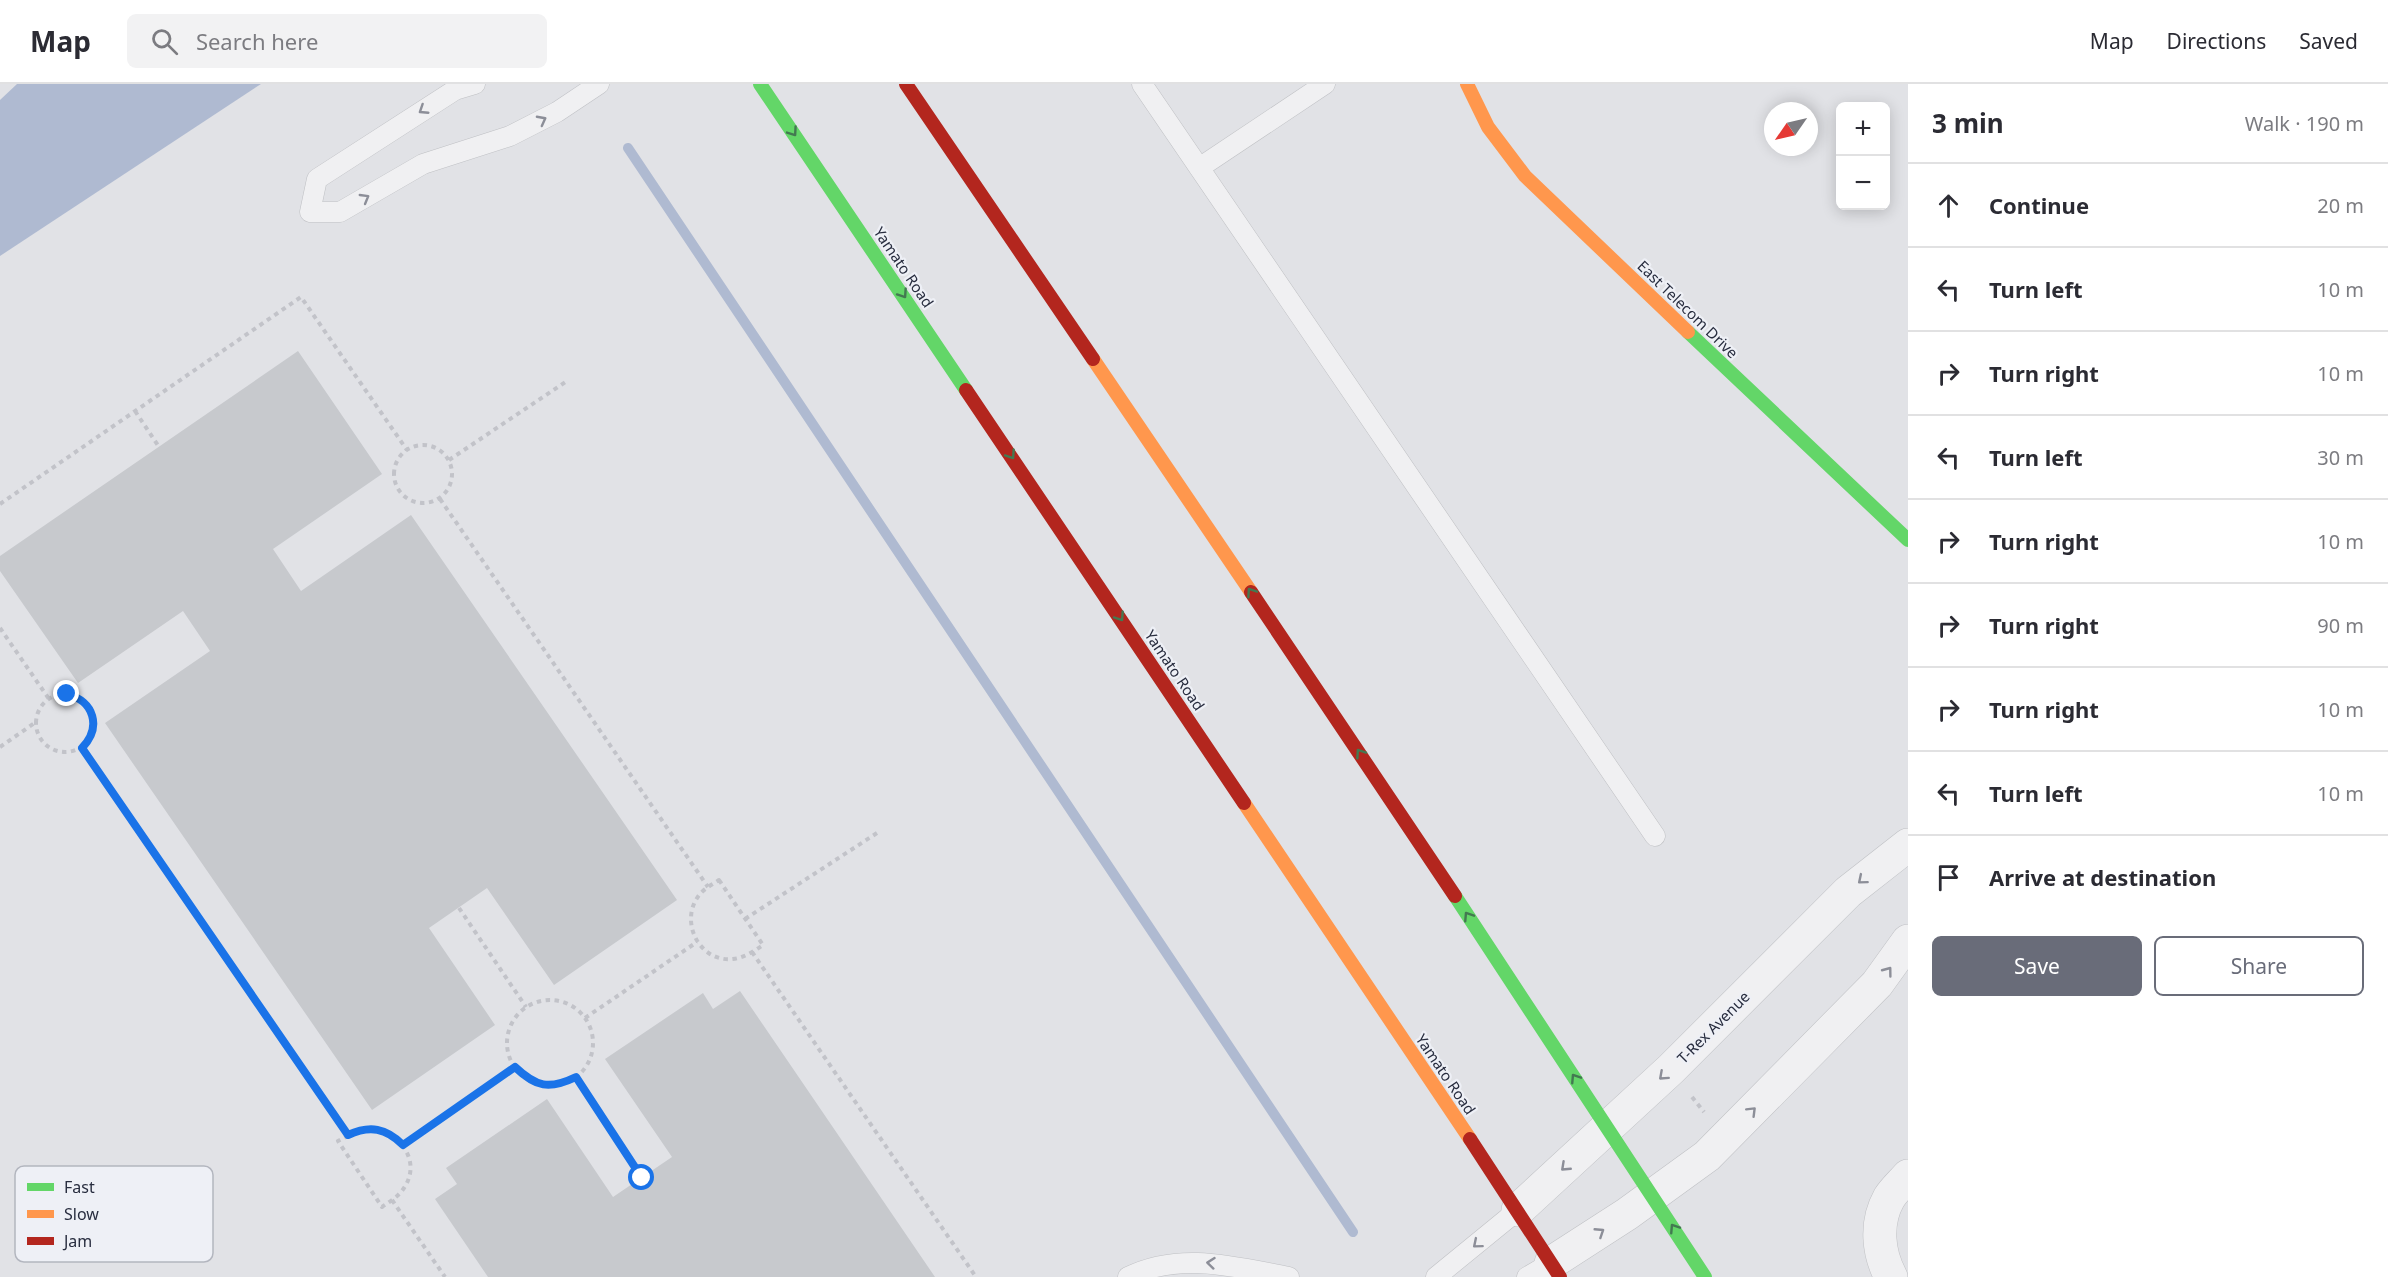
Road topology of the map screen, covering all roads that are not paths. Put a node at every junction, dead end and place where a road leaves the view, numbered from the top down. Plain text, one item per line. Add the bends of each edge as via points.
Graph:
1 (475, 84) edge
2 (598, 84) edge
3 (760, 84) edge
4 (906, 84) edge
5 (1142, 84) edge
6 (1325, 84) edge
7 (1467, 84) edge
8 (1199, 168) junction
9 (1908, 540) edge
10 (1655, 837) dead end
11 (1908, 845) edge
12 (1908, 941) edge
13 (1608, 1127) junction
14 (1908, 1176) edge
15 (1653, 1196) junction
16 (1518, 1210) junction
17 (1546, 1272) edge
18 (1128, 1277) edge
19 (1289, 1277) edge
20 (1436, 1277) edge
21 (1705, 1277) edge
22 (1891, 1277) edge

1 -> 2 lane via 455,90 317,179 310,212 340,212 423,164 510,136 557,112
3 -> 16 main road, Yamato Road
13 -> 4 main road via 1393,802
5 - 8 lane
6 - 8 lane
7 - 9 main road, East Telecom Drive via 1498,145 1536,188
8 - 10 lane
11 -> 13 street, T-Rex Avenue via 1848,892
15 -> 12 street via 1707,1156 1740,1124 1877,984
13 - 15 main road
13 -> 16 street, T-Rex Avenue
14 - 22 street via 1890,1197 1881,1224 1881,1255
17 -> 15 street
21 -> 15 main road
16 - 17 main road, Yamato Road
16 -> 20 lane
19 -> 18 lane via 1210,1262 1168,1264

